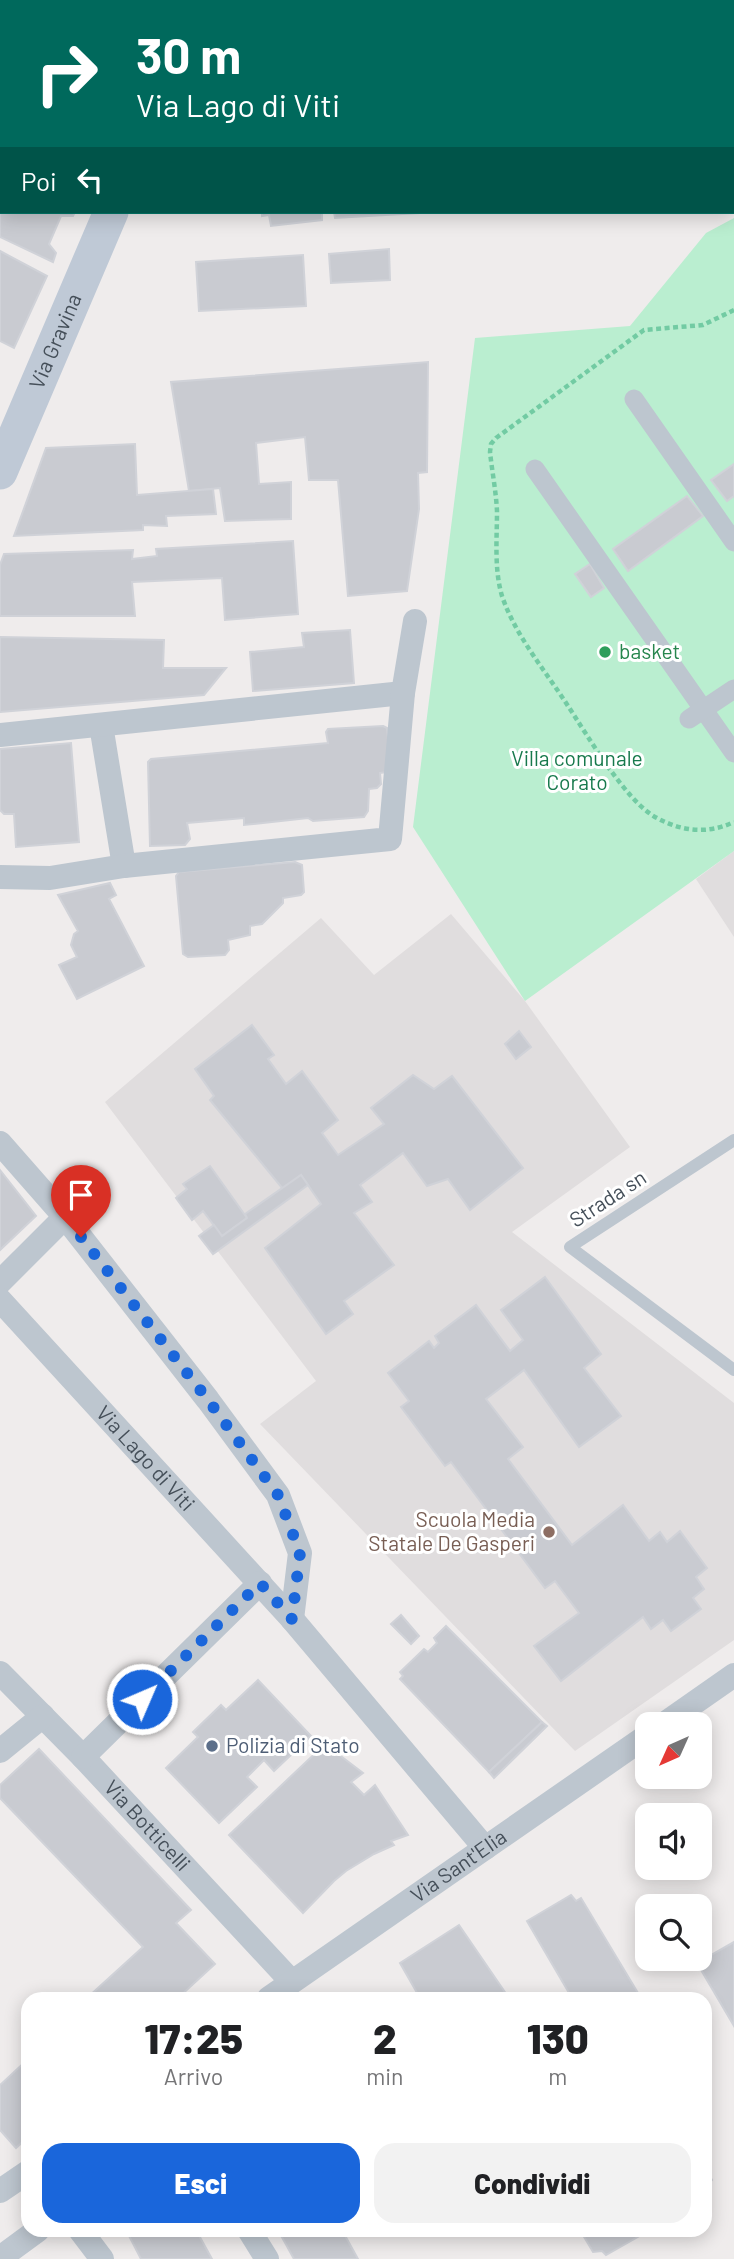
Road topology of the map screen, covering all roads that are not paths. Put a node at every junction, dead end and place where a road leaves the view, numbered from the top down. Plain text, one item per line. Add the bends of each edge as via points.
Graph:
1 (110, 214) edge
2 (634, 399) dead end
3 (535, 469) dead end
4 (0, 472) edge
5 (734, 542) edge
6 (415, 621) dead end
7 (734, 689) edge
8 (403, 693) junction
9 (697, 714) junction
10 (101, 725) junction
11 (0, 735) edge
12 (734, 753) edge
13 (124, 866) junction
14 (0, 877) edge
15 (734, 1140) edge
16 (0, 1143) edge
17 (65, 1217) junction
18 (0, 1282) edge
19 (0, 1300) edge
20 (734, 1370) edge
21 (260, 1583) junction
22 (292, 1619) junction
23 (0, 1673) edge
24 (734, 1675) edge
25 (681, 1712) edge
26 (43, 1716) junction
27 (635, 1744) edge
28 (0, 1751) edge
29 (83, 1757) junction
30 (485, 1848) junction
31 (291, 1981) junction
32 (277, 1992) edge
33 (21, 2177) edge
34 (0, 2191) edge
35 (28, 2237) edge
36 (85, 2237) edge
37 (253, 2237) edge
38 (0, 2258) edge
39 (102, 2259) edge
40 (267, 2259) edge

1 - 4 main road, Via Gravina
2 - 5 street
3 - 9 street
6 - 8 street
7 - 9 street
8 - 10 street
8 - 13 street via 390,839
9 - 12 street
10 - 11 street
10 - 13 street
13 - 14 street via 50,878
15 - 20 lane, Strada sn via 570,1247
16 - 17 street
17 - 18 street
17 - 22 street via 278,1495 300,1553
19 - 21 street, Via Lago di Viti
21 - 22 street, Via Lago di Viti
21 - 29 street
22 - 30 street, Via Lago di Viti
23 - 26 street, Via Botticelli
24 - 25 street
26 - 28 street
26 - 29 street, Via Botticelli
27 - 30 street, Via Sant'Elia
29 - 31 street, Via Botticelli
30 - 31 street, Via Sant'Elia
31 - 32 street, Via Sant'Elia
33 - 34 street
35 - 38 street
36 - 39 street
37 - 40 street

